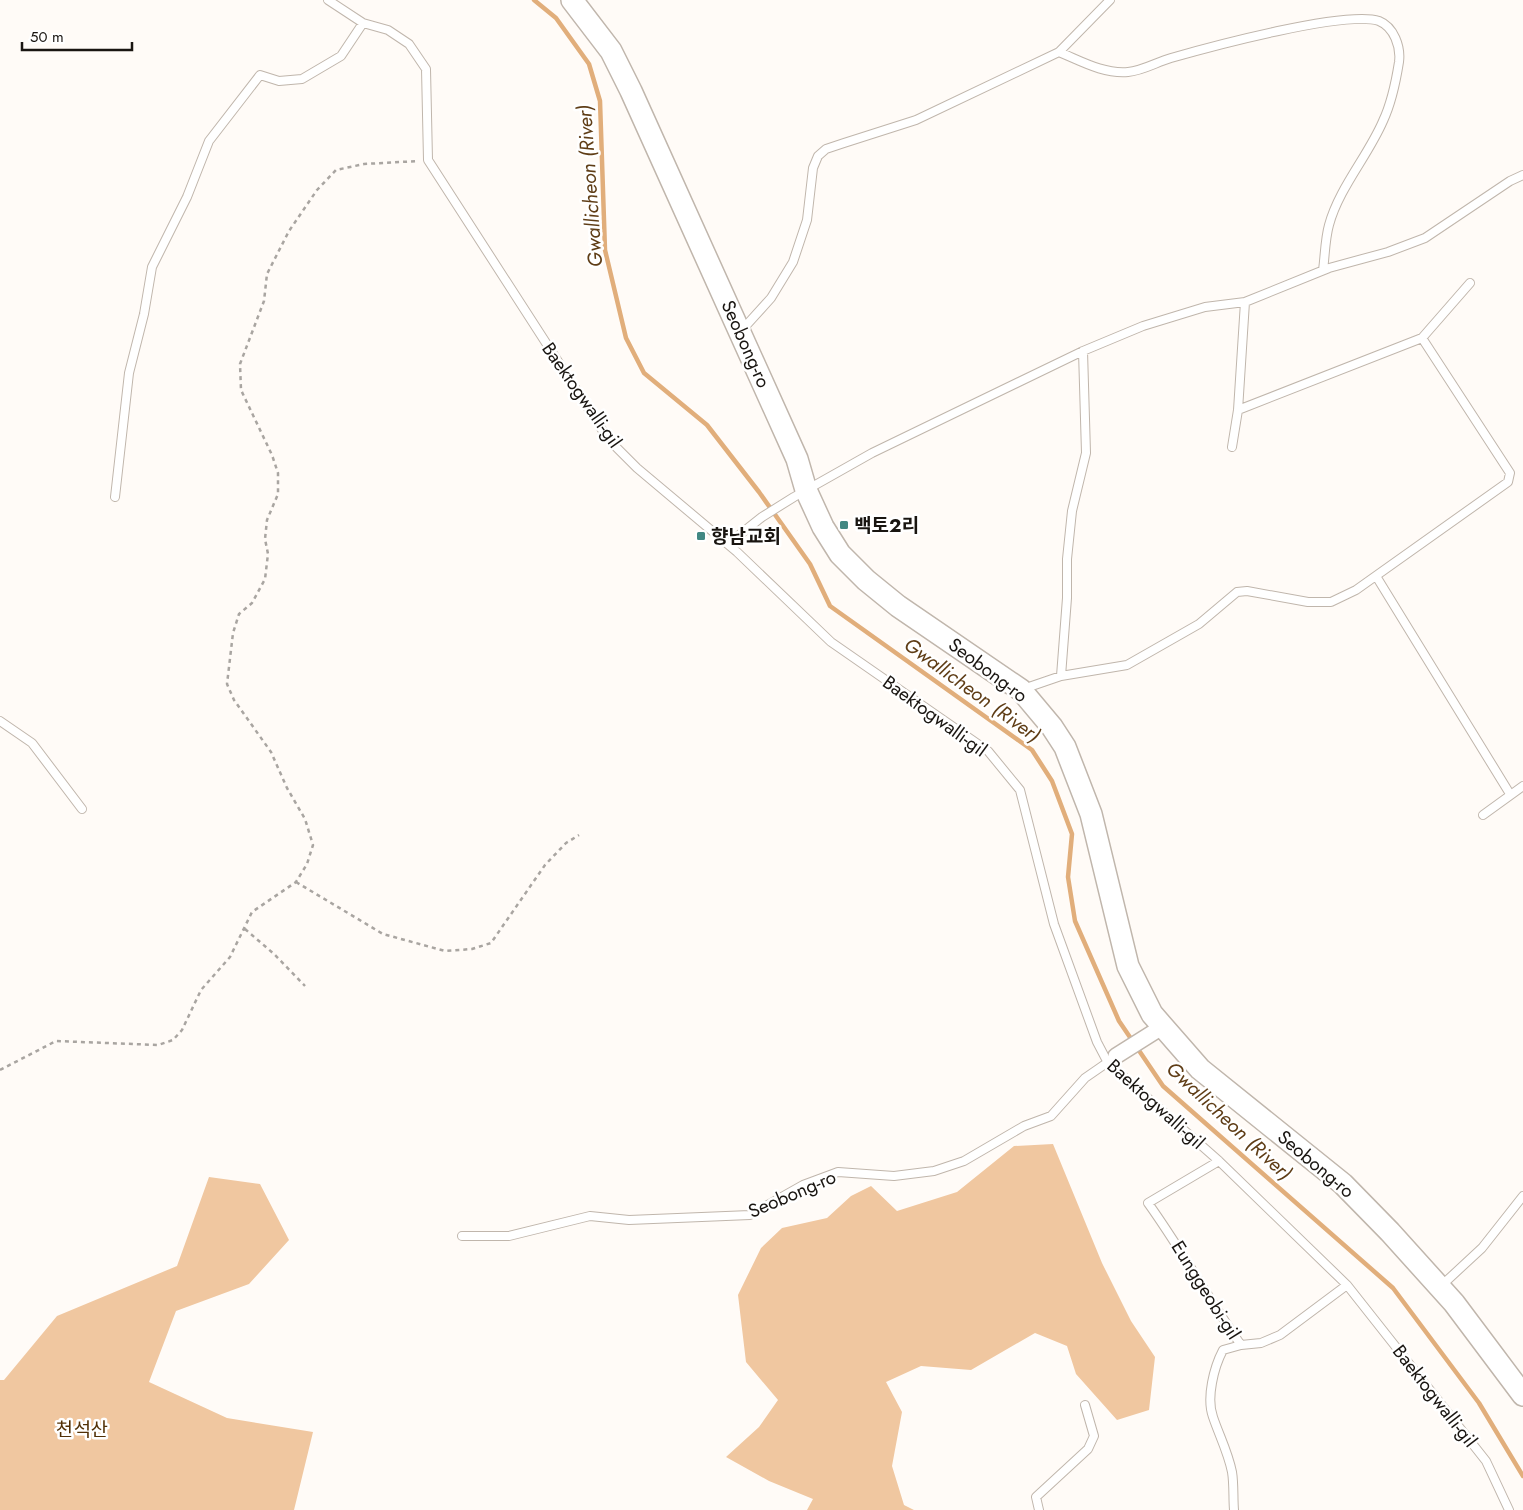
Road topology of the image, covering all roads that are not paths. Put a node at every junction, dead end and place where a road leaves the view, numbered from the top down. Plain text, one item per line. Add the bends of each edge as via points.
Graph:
1 (328, 0) edge
2 (572, 0) edge
3 (1110, 0) edge
4 (363, 23) junction
5 (1059, 52) junction
6 (1523, 175) edge
7 (1323, 270) junction
8 (1470, 283) dead end
9 (1245, 302) junction
10 (740, 332) junction
11 (1422, 338) junction
12 (1083, 352) junction
13 (1238, 410) junction
14 (1232, 447) dead end
15 (800, 494) junction
16 (115, 497) dead end
17 (728, 544) junction
18 (1376, 576) junction
19 (1061, 676) junction
20 (1021, 690) junction
21 (0, 721) edge
22 (1523, 786) edge
23 (1510, 794) junction
24 (82, 809) dead end
25 (1483, 815) dead end
26 (1162, 1027) junction
27 (1112, 1059) junction
28 (1219, 1161) junction
29 (1523, 1196) edge
30 (462, 1236) dead end
31 (1347, 1285) junction
32 (1440, 1288) junction
33 (1241, 1345) junction
34 (1523, 1395) edge
35 (1085, 1405) dead end
36 (1039, 1510) edge
37 (1234, 1510) edge
38 (1509, 1510) edge

1 - 4 lane
2 - 10 main road, Seobong-ro via 611,50
3 - 5 lane
4 - 16 lane via 341,56 302,79 279,82 260,75 209,141 187,197 152,267 129,373
4 - 17 lane, Baektogwalli-gil via 388,30 409,44 426,69 428,160 608,439 637,468
5 - 7 lane via 1101,70 1128,72 1172,58 1350,18 1379,22 1389,28 1398,42 1395,81 1384,120 1329,225
5 - 10 lane via 916,120 844,143 818,156 813,168 807,220 793,262 771,298
6 - 7 lane via 1425,238
7 - 9 lane
8 - 11 lane
9 - 12 lane via 1206,307 1143,326
9 - 13 lane
10 - 15 main road, Seobong-ro via 797,459
11 - 13 lane
11 - 18 lane via 1510,473 1508,482
12 - 15 lane via 872,453
12 - 19 lane via 1086,453 1072,511 1066,559 1067,598
13 - 14 lane
15 - 17 lane
15 - 20 main road, Seobong-ro via 840,554 866,580 898,606
17 - 27 lane, Baektogwalli-gil via 831,642 988,751 1020,790 1054,924 1097,1042
18 - 19 lane via 1331,602 1237,592 1199,624 1128,665
18 - 23 lane
19 - 20 lane
20 - 26 main road, Seobong-ro via 1065,747 1090,814 1128,966
21 - 24 lane via 32,743
22 - 23 lane
23 - 25 lane
26 - 27 street
26 - 32 main road, Seobong-ro via 1200,1069 1342,1184
27 - 28 lane, Baektogwalli-gil
27 - 30 lane, Seobong-ro via 1085,1078 1051,1116 1024,1126 964,1161 934,1171 894,1176 838,1172 803,1185 750,1215 629,1220 590,1216 509,1236
28 - 31 lane, Baektogwalli-gil
28 - 33 lane, Eunggeobi-gil via 1148,1203 1177,1242 1207,1297
29 - 32 lane via 1482,1248
31 - 33 lane via 1280,1335 1261,1343
31 - 38 lane, Baektogwalli-gil via 1486,1461
32 - 34 main road, Seobong-ro
33 - 37 lane, Eunggeobi-gil via 1223,1350 1217,1362 1212,1392 1212,1415 1232,1472
35 - 36 lane via 1094,1436 1088,1449 1036,1497

